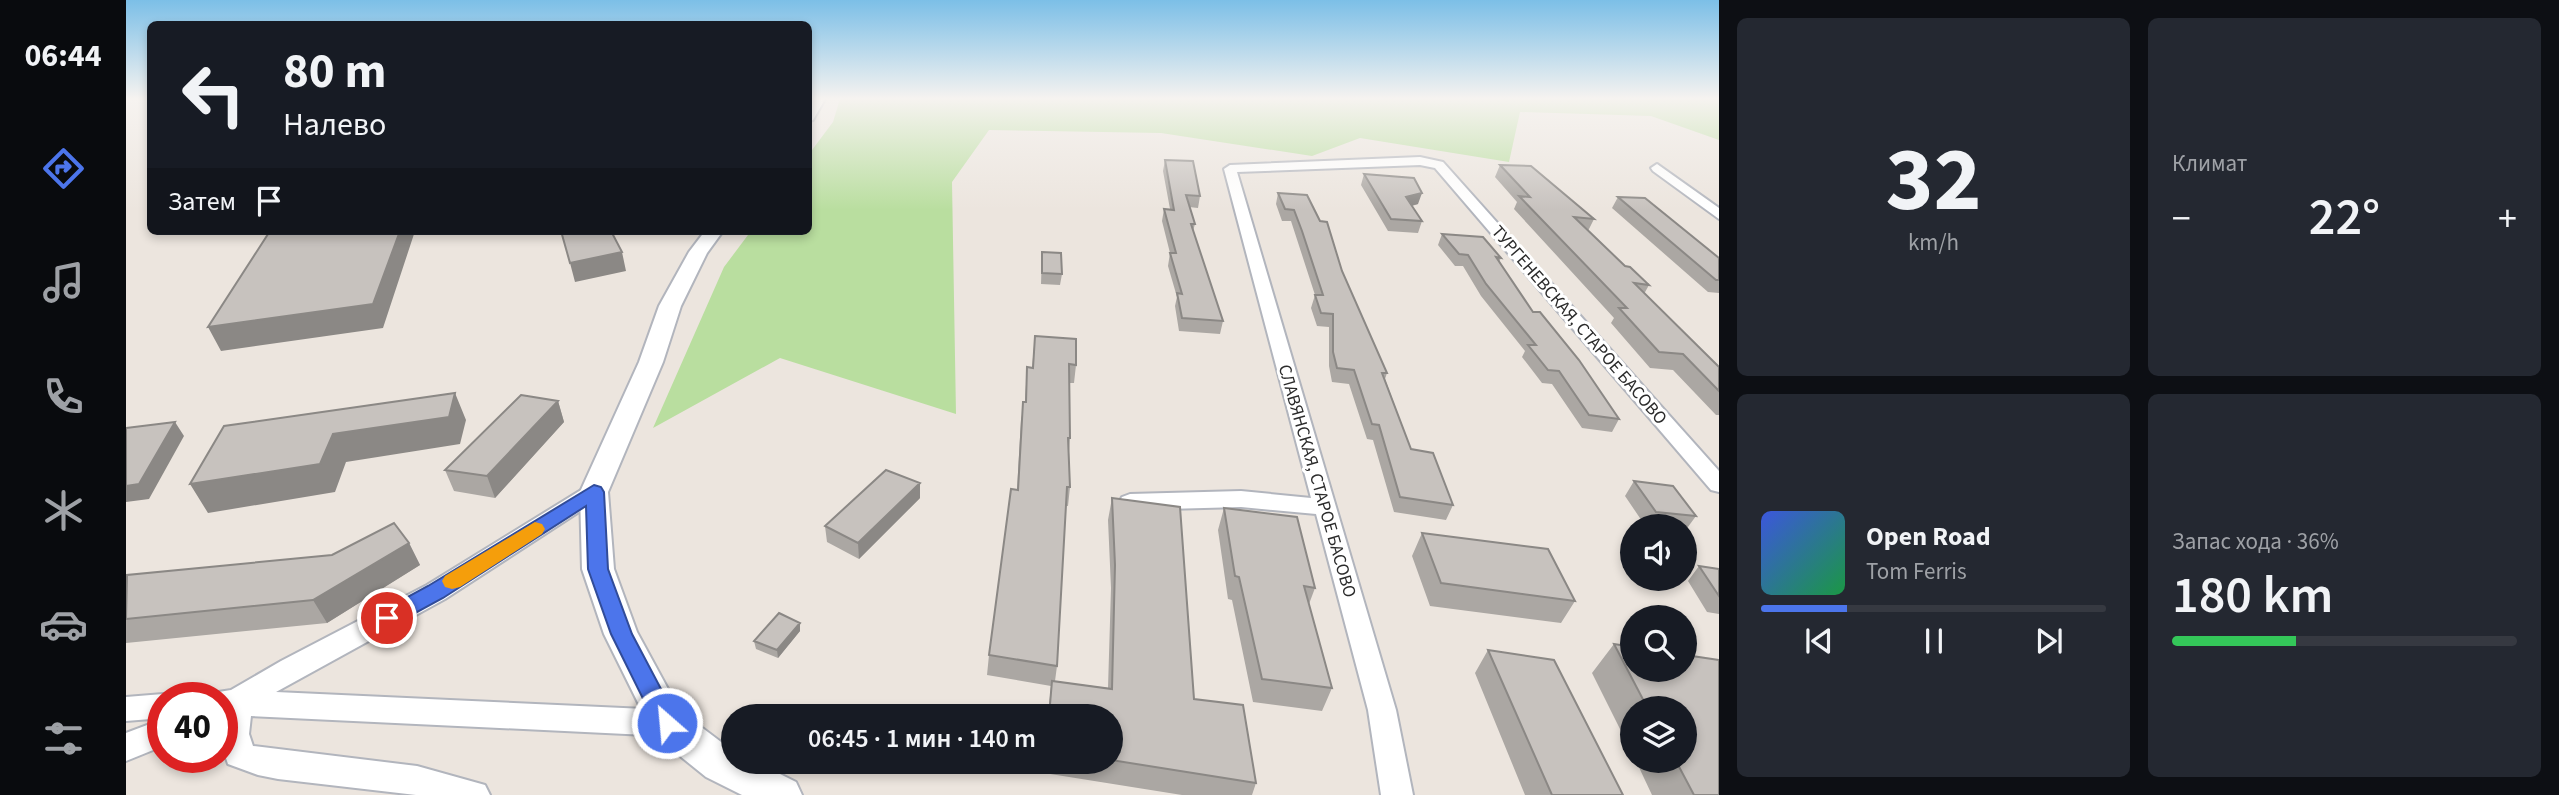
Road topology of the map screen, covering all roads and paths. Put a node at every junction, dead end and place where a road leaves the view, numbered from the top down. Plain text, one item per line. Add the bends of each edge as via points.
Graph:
1 (1657, 168) dead end
2 (1230, 169) joint
3 (1719, 215) edge
4 (711, 235) edge
5 (1714, 475) edge
6 (594, 492) junction
7 (1130, 502) edge
8 (1325, 507) junction
9 (238, 698) edge
10 (238, 704) edge
11 (147, 707) edge
12 (126, 709) edge
13 (667, 723) junction
14 (147, 738) edge
15 (126, 747) edge
16 (238, 751) edge
17 (474, 795) edge
18 (782, 795) edge
19 (1397, 795) edge

1 - 3 street
2 - 5 street, ТУРГЕНЕВСКАЯ, СТАРОЕ БАСОВО via 1420,161 1439,165
2 - 8 street, СЛАВЯНСКАЯ, СТАРОЕ БАСОВО
4 - 6 street via 670,306 651,362
6 - 9 street via 436,592
6 - 13 street via 598,569 621,634
7 - 8 street via 1241,499
8 - 19 street, СЛАВЯНСКАЯ, СТАРОЕ БАСОВО via 1382,710
10 - 13 street
11 - 12 street
13 - 18 street via 720,764
14 - 15 street
16 - 17 street via 259,763 411,780

